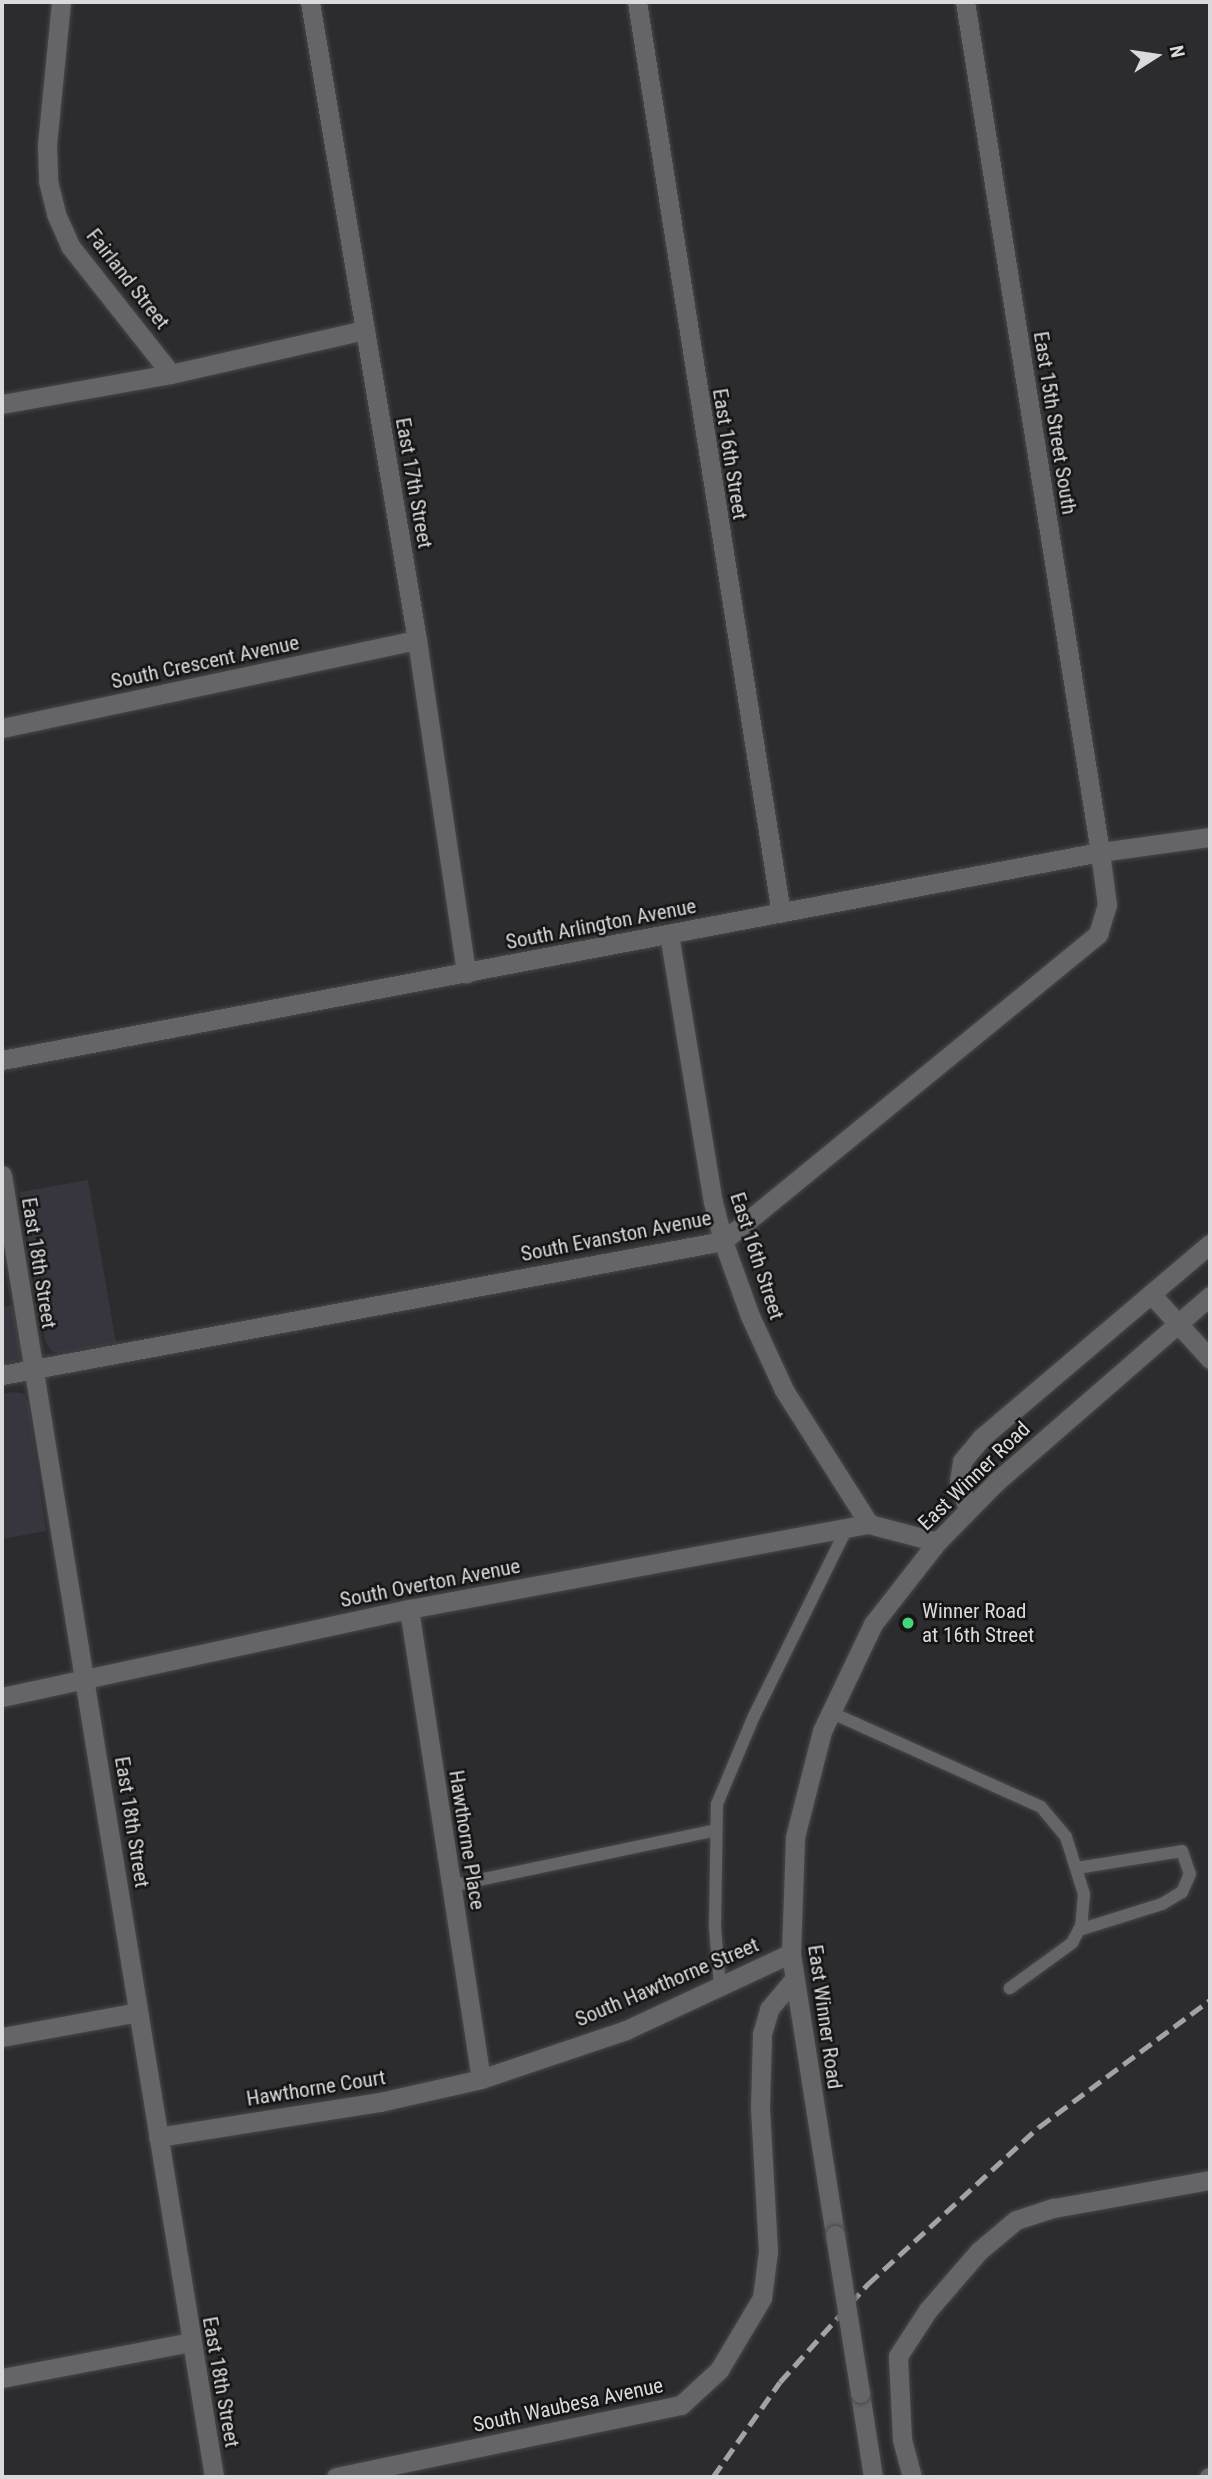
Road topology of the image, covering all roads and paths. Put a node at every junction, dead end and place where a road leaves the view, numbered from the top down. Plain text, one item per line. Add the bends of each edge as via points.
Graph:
1 (61, 2) edge
2 (310, 2) edge
3 (637, 2) edge
4 (965, 2) edge
5 (365, 330) junction
6 (171, 374) junction
7 (2, 404) edge
8 (417, 640) junction
9 (2, 728) edge
10 (1210, 837) edge
11 (1100, 852) junction
12 (781, 913) junction
13 (669, 934) junction
14 (467, 973) junction
15 (2, 1060) edge
16 (2, 1175) edge
17 (723, 1241) junction
18 (1210, 1244) edge
19 (1151, 1294) junction
20 (1210, 1297) edge
21 (1177, 1325) junction
22 (1210, 1359) edge
23 (34, 1369) junction
24 (2, 1375) edge
25 (968, 1510) junction
26 (869, 1524) junction
27 (846, 1528) junction
28 (937, 1542) junction
29 (409, 1609) junction
30 (86, 1677) junction
31 (2, 1697) edge
32 (830, 1712) junction
33 (716, 1830) junction
34 (1077, 1868) junction
35 (451, 1886) junction
36 (1079, 1930) junction
37 (791, 1953) junction
38 (795, 1978) junction
39 (720, 1986) junction
40 (1010, 1988) dead end
41 (138, 2012) junction
42 (2, 2037) edge
43 (481, 2079) junction
44 (158, 2137) junction
45 (1210, 2180) edge
46 (191, 2342) junction
47 (2, 2378) edge
48 (214, 2477) edge
49 (337, 2477) edge
50 (873, 2477) edge
51 (912, 2477) edge

1 - 6 street, Fairland Street via 47,146 48,181 56,214 70,246
2 - 5 street, East 17th Street
3 - 12 street, East 16th Street
4 - 11 street, East 15th Street South
5 - 6 street
5 - 8 street, East 17th Street
6 - 7 street
8 - 9 street, South Crescent Avenue
8 - 14 street, East 17th Street
10 - 11 street, South Arlington Avenue
11 - 12 street, South Arlington Avenue
11 - 17 street, South Evanston Avenue via 1107,905 1098,934
12 - 13 street, South Arlington Avenue
13 - 14 street, South Arlington Avenue
13 - 17 street, East 16th Street
14 - 15 street, South Arlington Avenue
16 - 23 street, East 18th Street
17 - 23 street, South Evanston Avenue
17 - 26 street, East 16th Street via 784,1390
18 - 19 street
19 - 21 street
19 - 25 street via 981,1438 962,1461 960,1481
20 - 21 street, East Winner Road
21 - 22 street
21 - 25 street, East Winner Road
23 - 24 street, South Evanston Avenue
23 - 30 street, East 18th Street
25 - 28 street, East Winner Road
26 - 27 street, South Overton Avenue
26 - 28 street
27 - 29 street, South Overton Avenue
27 - 33 lane via 734,1759 718,1804
28 - 32 street, East Winner Road via 873,1624
29 - 30 street, South Overton Avenue
29 - 35 street, Hawthorne Place
30 - 31 street, South Overton Avenue
30 - 41 street, East 18th Street
32 - 34 lane via 1041,1807 1066,1837
32 - 37 street, East Winner Road via 795,1838
33 - 35 lane
33 - 39 lane via 715,1928
34 - 36 lane via 1084,1894
34 - 36 lane via 1182,1851 1190,1874 1182,1892 1162,1904
35 - 43 street, Hawthorne Place
36 - 40 lane via 1072,1943
37 - 38 street, East Winner Road
37 - 39 street, South Hawthorne Street
38 - 49 street, South Waubesa Avenue via 769,2009 762,2034 760,2107 768,2251 762,2298 719,2370 681,2405
38 - 50 street, East Winner Road, bridge
39 - 43 street, South Hawthorne Street via 626,2030
41 - 42 street
41 - 44 street, East 18th Street
43 - 44 street, Hawthorne Court via 380,2102
44 - 46 street, East 18th Street
45 - 51 street via 1016,2220 979,2251 928,2310 898,2356 902,2439
46 - 47 street
46 - 48 street, East 18th Street

